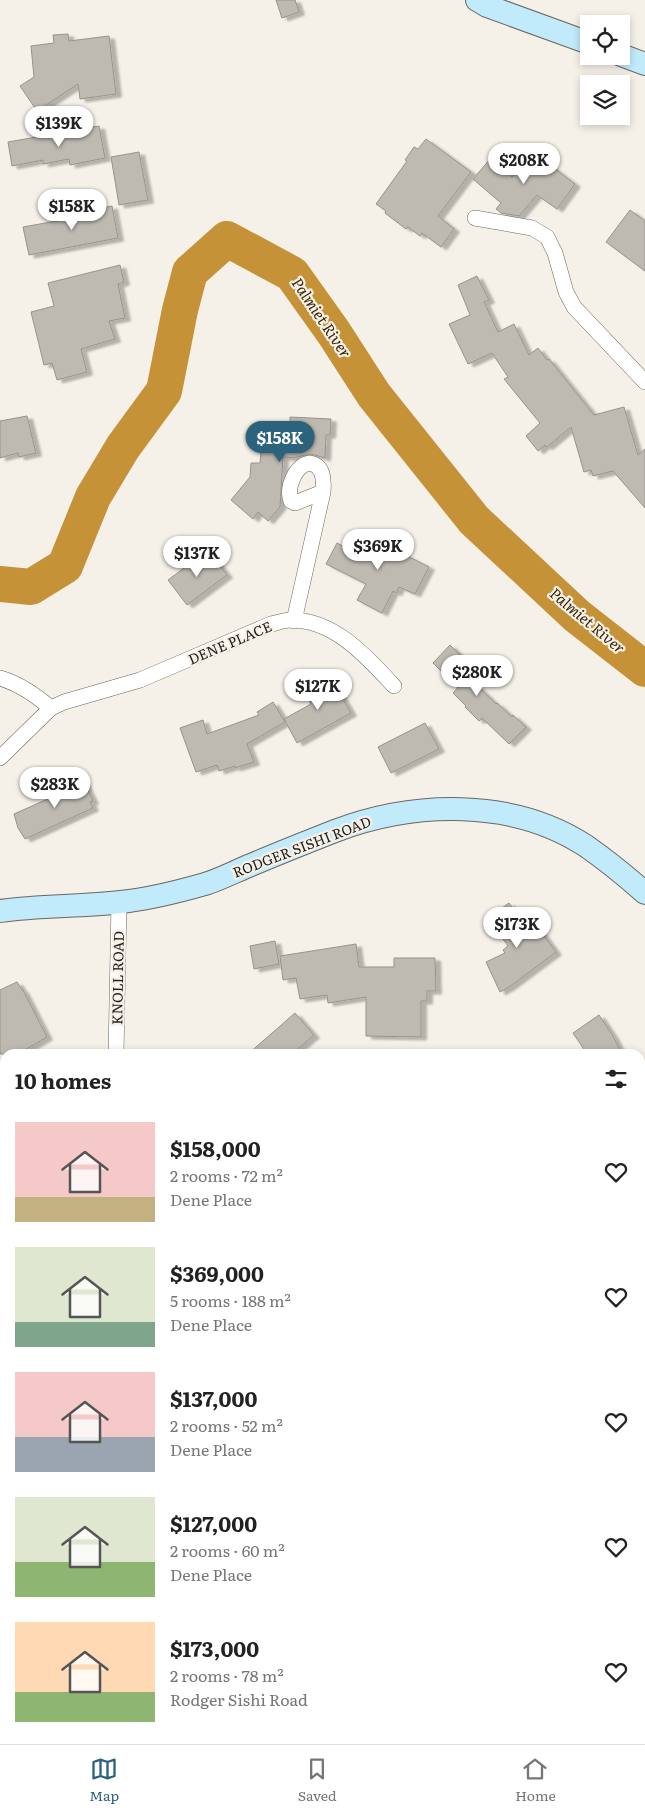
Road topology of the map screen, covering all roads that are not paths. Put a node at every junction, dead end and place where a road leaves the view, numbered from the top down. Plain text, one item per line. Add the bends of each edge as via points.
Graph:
1 (476, 0) edge
2 (580, 40) edge
3 (630, 58) edge
4 (645, 64) edge
5 (475, 218) dead end
6 (645, 382) edge
7 (323, 492) dead end
8 (294, 621) junction
9 (0, 678) edge
10 (394, 686) dead end
11 (51, 708) junction
12 (0, 758) edge
13 (645, 893) edge
14 (119, 902) junction
15 (0, 911) edge
16 (116, 1049) edge

1 - 2 main road
3 - 4 main road
5 - 6 street via 532,228 547,237 574,307
7 - 8 street
8 - 10 street, DENE PLACE via 326,628 350,643
8 - 11 street, DENE PLACE via 271,624 140,680
9 - 11 street via 37,696
11 - 12 street
13 - 14 main road, RODGER SISHI ROAD via 585,846 526,819 498,812 425,810 356,823 208,883 156,897
14 - 15 main road, RODGER SISHI ROAD
14 - 16 street, KNOLL ROAD

